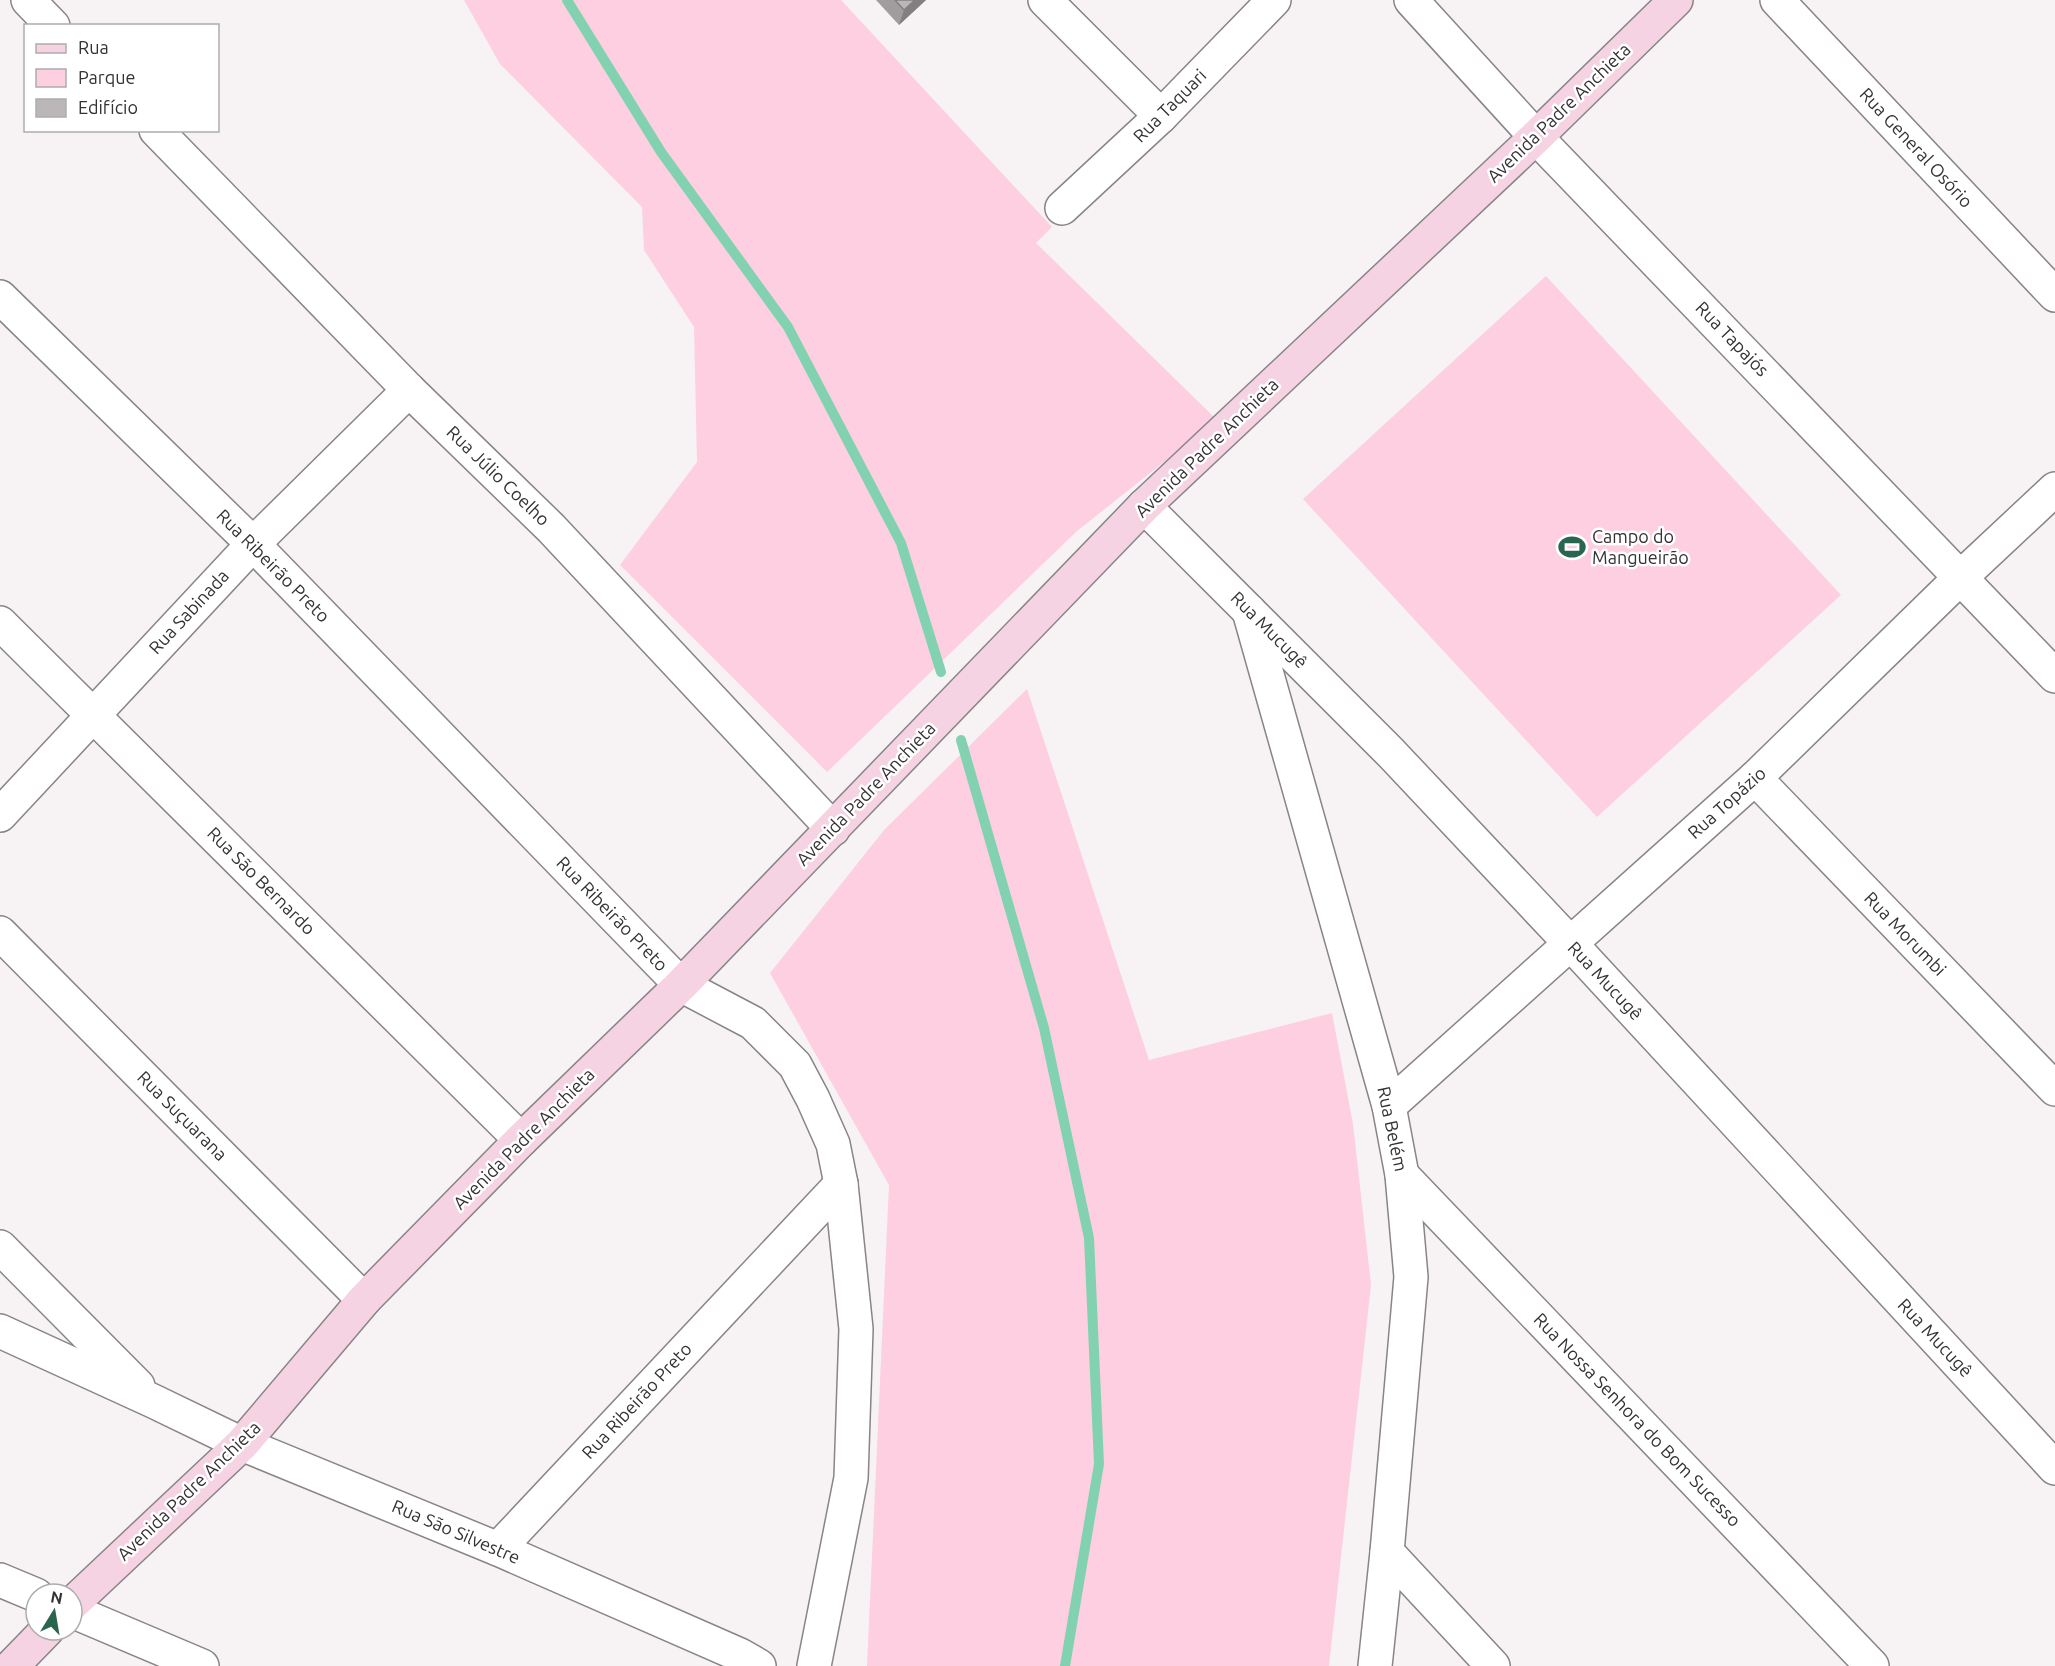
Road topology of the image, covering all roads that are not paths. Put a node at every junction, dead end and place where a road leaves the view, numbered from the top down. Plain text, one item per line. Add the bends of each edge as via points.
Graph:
1 (28, 0) edge
2 (1045, 0) edge
3 (1274, 0) edge
4 (1411, 0) edge
5 (1676, 0) edge
6 (1777, 0) edge
7 (51, 24) edge
8 (1161, 116) junction
9 (158, 132) edge
10 (1536, 137) junction
11 (1062, 208) dead end
12 (2055, 296) edge
13 (0, 297) edge
14 (409, 390) junction
15 (2055, 489) edge
16 (1144, 506) junction
17 (253, 544) junction
18 (1961, 577) junction
19 (1248, 609) junction
20 (0, 623) edge
21 (2055, 676) edge
22 (93, 714) junction
23 (1755, 778) junction
24 (0, 815) edge
25 (832, 829) junction
26 (0, 933) edge
27 (1570, 943) junction
28 (681, 985) junction
29 (2055, 1089) edge
30 (1389, 1106) junction
31 (521, 1140) junction
32 (1402, 1175) junction
33 (841, 1184) junction
34 (0, 1247) edge
35 (364, 1300) junction
36 (0, 1331) edge
37 (153, 1401) junction
38 (242, 1444) junction
39 (2055, 1468) edge
40 (498, 1549) junction
41 (1387, 1552) junction
42 (0, 1580) edge
43 (24, 1590) edge
44 (84, 1593) edge
45 (84, 1616) edge
46 (35, 1642) edge
47 (12, 1666) edge
48 (202, 1666) edge
49 (759, 1666) edge
50 (814, 1666) edge
51 (1375, 1666) edge
52 (1493, 1666) edge
53 (1872, 1666) edge

1 - 7 street
2 - 8 street
3 - 8 street, Rua Taquari
4 - 10 street, Rua Tapajós
5 - 10 street, Avenida Padre Anchieta
6 - 12 street, Rua General Osório
8 - 11 street, Rua Taquari
9 - 14 street, Rua Júlio Coelho
10 - 16 street, Avenida Padre Anchieta
10 - 18 street, Rua Tapajós
13 - 17 street, Rua Ribeirão Preto
14 - 17 street, Rua Sabinada
14 - 25 street, Rua Júlio Coelho via 551,528
15 - 18 street, Rua Topázio
16 - 19 street, Rua Mucugê
16 - 25 street, Avenida Padre Anchieta
17 - 22 street, Rua Sabinada
17 - 28 street, Rua Ribeirão Preto
18 - 21 street, Rua Tapajós
18 - 23 street, Rua Topázio
19 - 27 street, Rua Mucugê via 1391,753
19 - 30 street, Rua Belém
20 - 22 street, Rua São Bernardo
22 - 24 street, Rua Sabinada
22 - 31 street, Rua São Bernardo
23 - 27 street, Rua Topázio
23 - 29 street, Rua Morumbi
25 - 28 street, Avenida Padre Anchieta
26 - 35 street, Rua Suçuarana
27 - 30 street, Rua Topázio
27 - 39 street, Rua Mucugê
28 - 31 street, Avenida Padre Anchieta
28 - 33 street, Rua Ribeirão Preto via 753,1023 795,1065 833,1144
30 - 32 street, Rua Belém
31 - 35 street, Avenida Padre Anchieta
32 - 41 street, Rua Belém via 1411,1277
32 - 53 street, Rua Nossa Senhora do Bom Sucesso
33 - 40 street, Rua Ribeirão Preto
33 - 50 street via 856,1329 851,1478
34 - 37 street, Rua São Silvestre
35 - 38 street, Avenida Padre Anchieta
36 - 37 street, Rua São Silvestre
37 - 38 street, Rua São Silvestre
38 - 40 street, Rua São Silvestre
38 - 44 street, Avenida Padre Anchieta
40 - 49 street, Rua São Silvestre
41 - 51 street, Rua Belém
41 - 52 street
42 - 43 street
45 - 48 street
46 - 47 street

